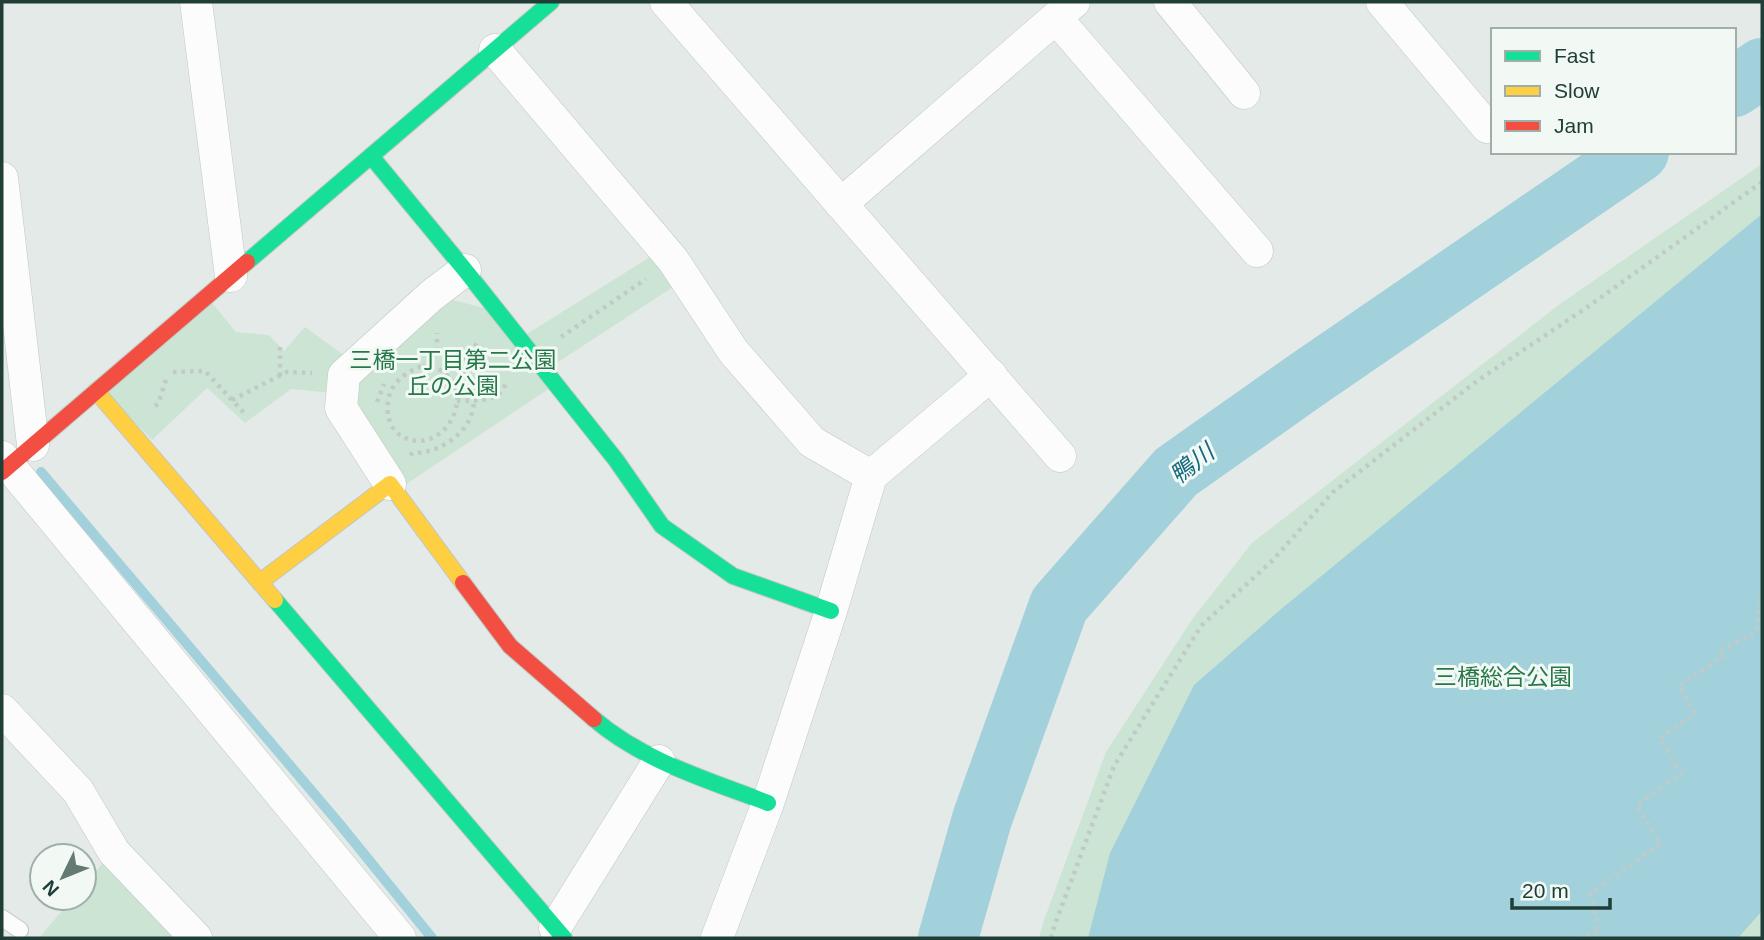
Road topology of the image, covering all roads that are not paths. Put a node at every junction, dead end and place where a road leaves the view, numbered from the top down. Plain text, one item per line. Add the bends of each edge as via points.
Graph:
1 (196, 2) edge
2 (551, 2) edge
3 (666, 2) edge
4 (1170, 2) edge
5 (1382, 2) edge
6 (1065, 10) edge
7 (495, 50) junction
8 (1244, 93) dead end
9 (1486, 127) dead end
10 (372, 156) junction
11 (2, 178) edge
12 (841, 204) junction
13 (1257, 251) dead end
14 (466, 270) junction
15 (231, 276) junction
16 (991, 375) junction
17 (96, 391) junction
18 (33, 446) junction
19 (1060, 456) dead end
20 (4, 465) edge
21 (871, 476) junction
22 (390, 484) junction
23 (260, 582) junction
24 (831, 611) junction
25 (2, 710) edge
26 (659, 761) junction
27 (768, 803) junction
28 (2, 918) edge
29 (20, 930) dead end
30 (559, 933) edge
31 (196, 938) edge
32 (400, 938) edge
33 (717, 938) edge

1 - 15 street
2 - 7 street
3 - 12 street
4 - 8 street
5 - 9 street
6 - 12 street
6 - 13 street
7 - 10 street
7 - 21 street via 673,260 733,351 811,442
10 - 14 street
10 - 15 street
11 - 18 street
12 - 16 street
14 - 22 street via 344,375 341,408
14 - 24 street via 616,460 662,526 733,576
15 - 17 street
16 - 19 street
16 - 21 street
17 - 18 street
17 - 23 street
18 - 20 street
20 - 32 street
21 - 24 street
22 - 23 street
22 - 26 street via 510,646 606,729
23 - 30 street
24 - 27 street
25 - 31 street via 78,791 114,852
26 - 27 street
26 - 30 street
27 - 33 street
28 - 29 lane

